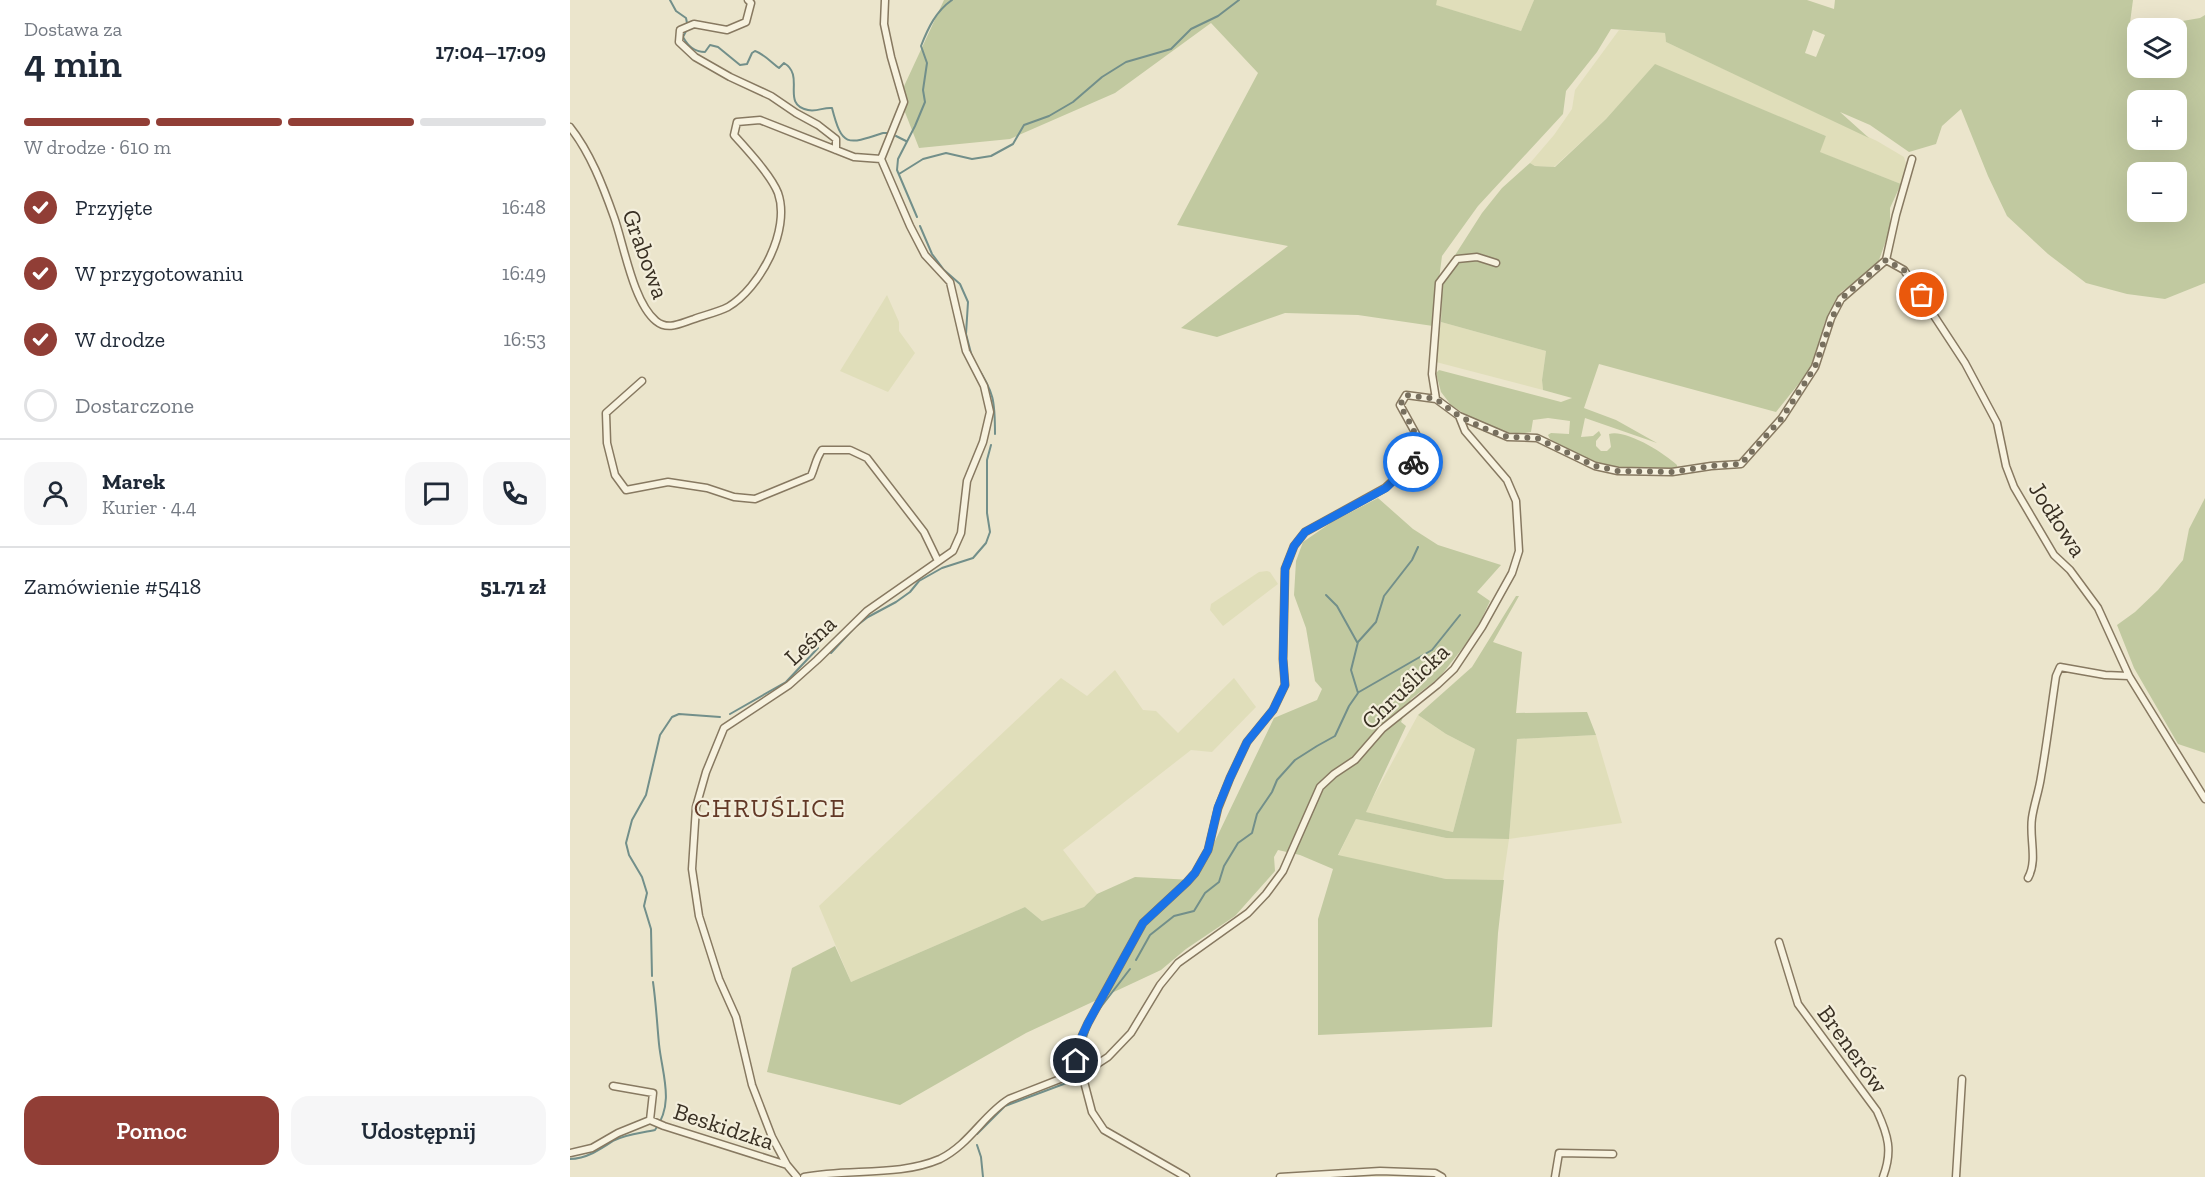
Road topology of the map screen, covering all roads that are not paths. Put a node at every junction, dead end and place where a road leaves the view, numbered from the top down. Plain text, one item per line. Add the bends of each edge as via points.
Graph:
1 (748, 0) edge
2 (885, 0) edge
3 (570, 128) edge
4 (836, 150) junction
5 (878, 158) junction
6 (1912, 159) dead end
7 (1886, 260) junction
8 (1496, 263) dead end
9 (642, 381) dead end
10 (1436, 399) junction
11 (1459, 416) junction
12 (938, 561) junction
13 (2129, 676) junction
14 (2205, 799) edge
15 (2028, 878) dead end
16 (1779, 942) dead end
17 (1073, 1074) junction
18 (1082, 1074) junction
19 (1962, 1079) dead end
20 (613, 1086) dead end
21 (653, 1121) junction
22 (570, 1153) edge
23 (1613, 1154) dead end
24 (787, 1165) junction
25 (797, 1177) edge
26 (804, 1177) edge
27 (1186, 1177) edge
28 (1280, 1177) edge
29 (1442, 1177) edge
30 (1555, 1177) edge
31 (1882, 1177) edge
32 (1956, 1177) edge

1 - 4 street via 751,3 746,22 727,30 694,24 680,30 679,42 704,62 818,125 836,139
2 - 5 street via 884,24 904,102
3 - 4 street, Grabowa via 583,143 613,215 644,309 658,323 673,327 728,307 752,288 770,257 782,218 778,193 734,135 737,122 760,120
4 - 5 street, Grabowa via 854,157
5 - 12 street, Leśna via 925,255 950,282 966,351 984,386 990,412 967,481 961,533 953,551
6 - 7 street
7 - 11 street via 1841,299 1815,367 1782,418 1741,464 1672,472 1618,471 1595,466 1537,438 1508,437
7 - 13 street, Jodłowa via 1904,270 1965,363 1997,423 2014,487 2054,555 2098,608
8 - 10 street via 1477,258 1457,259 1439,283 1432,374
9 - 12 street via 606,413 607,443 615,475 626,490 668,482 755,500 811,476 822,450 850,450 867,458 924,532
10 - 11 street, Chruślicka
10 - 17 street, Chruślicka via 1406,395 1400,405 1416,434 1419,446 1415,460 1386,488 1305,532 1294,546 1285,569 1285,685 1273,710 1247,742 1230,778 1218,807 1208,850 1187,882 1143,923 1088,1023
11 - 18 street, Chruślicka via 1465,431 1507,480 1516,501 1519,551 1512,573 1482,627 1454,669 1320,788 1283,870 1266,894 1248,913 1178,963 1131,1033 1108,1057
12 - 24 street, Leśna via 867,611 789,685 724,728 696,807 692,869 699,916 736,1017 752,1085
13 - 14 street, Jodłowa
13 - 15 street via 2060,667 2032,817 2032,870
16 - 31 street, Brenerów via 1798,1004 1877,1111 1889,1148
17 - 18 street
17 - 26 street via 1001,1104 973,1135 942,1159 880,1174 821,1173
18 - 27 street via 1092,1112 1104,1130
19 - 32 street
20 - 21 street, Beskidzka via 653,1093
21 - 22 street, Beskidzka via 618,1133 592,1148
21 - 24 street, Beskidzka
23 - 30 street via 1559,1153
24 - 25 street, Leśna
28 - 29 street via 1380,1171 1435,1173

